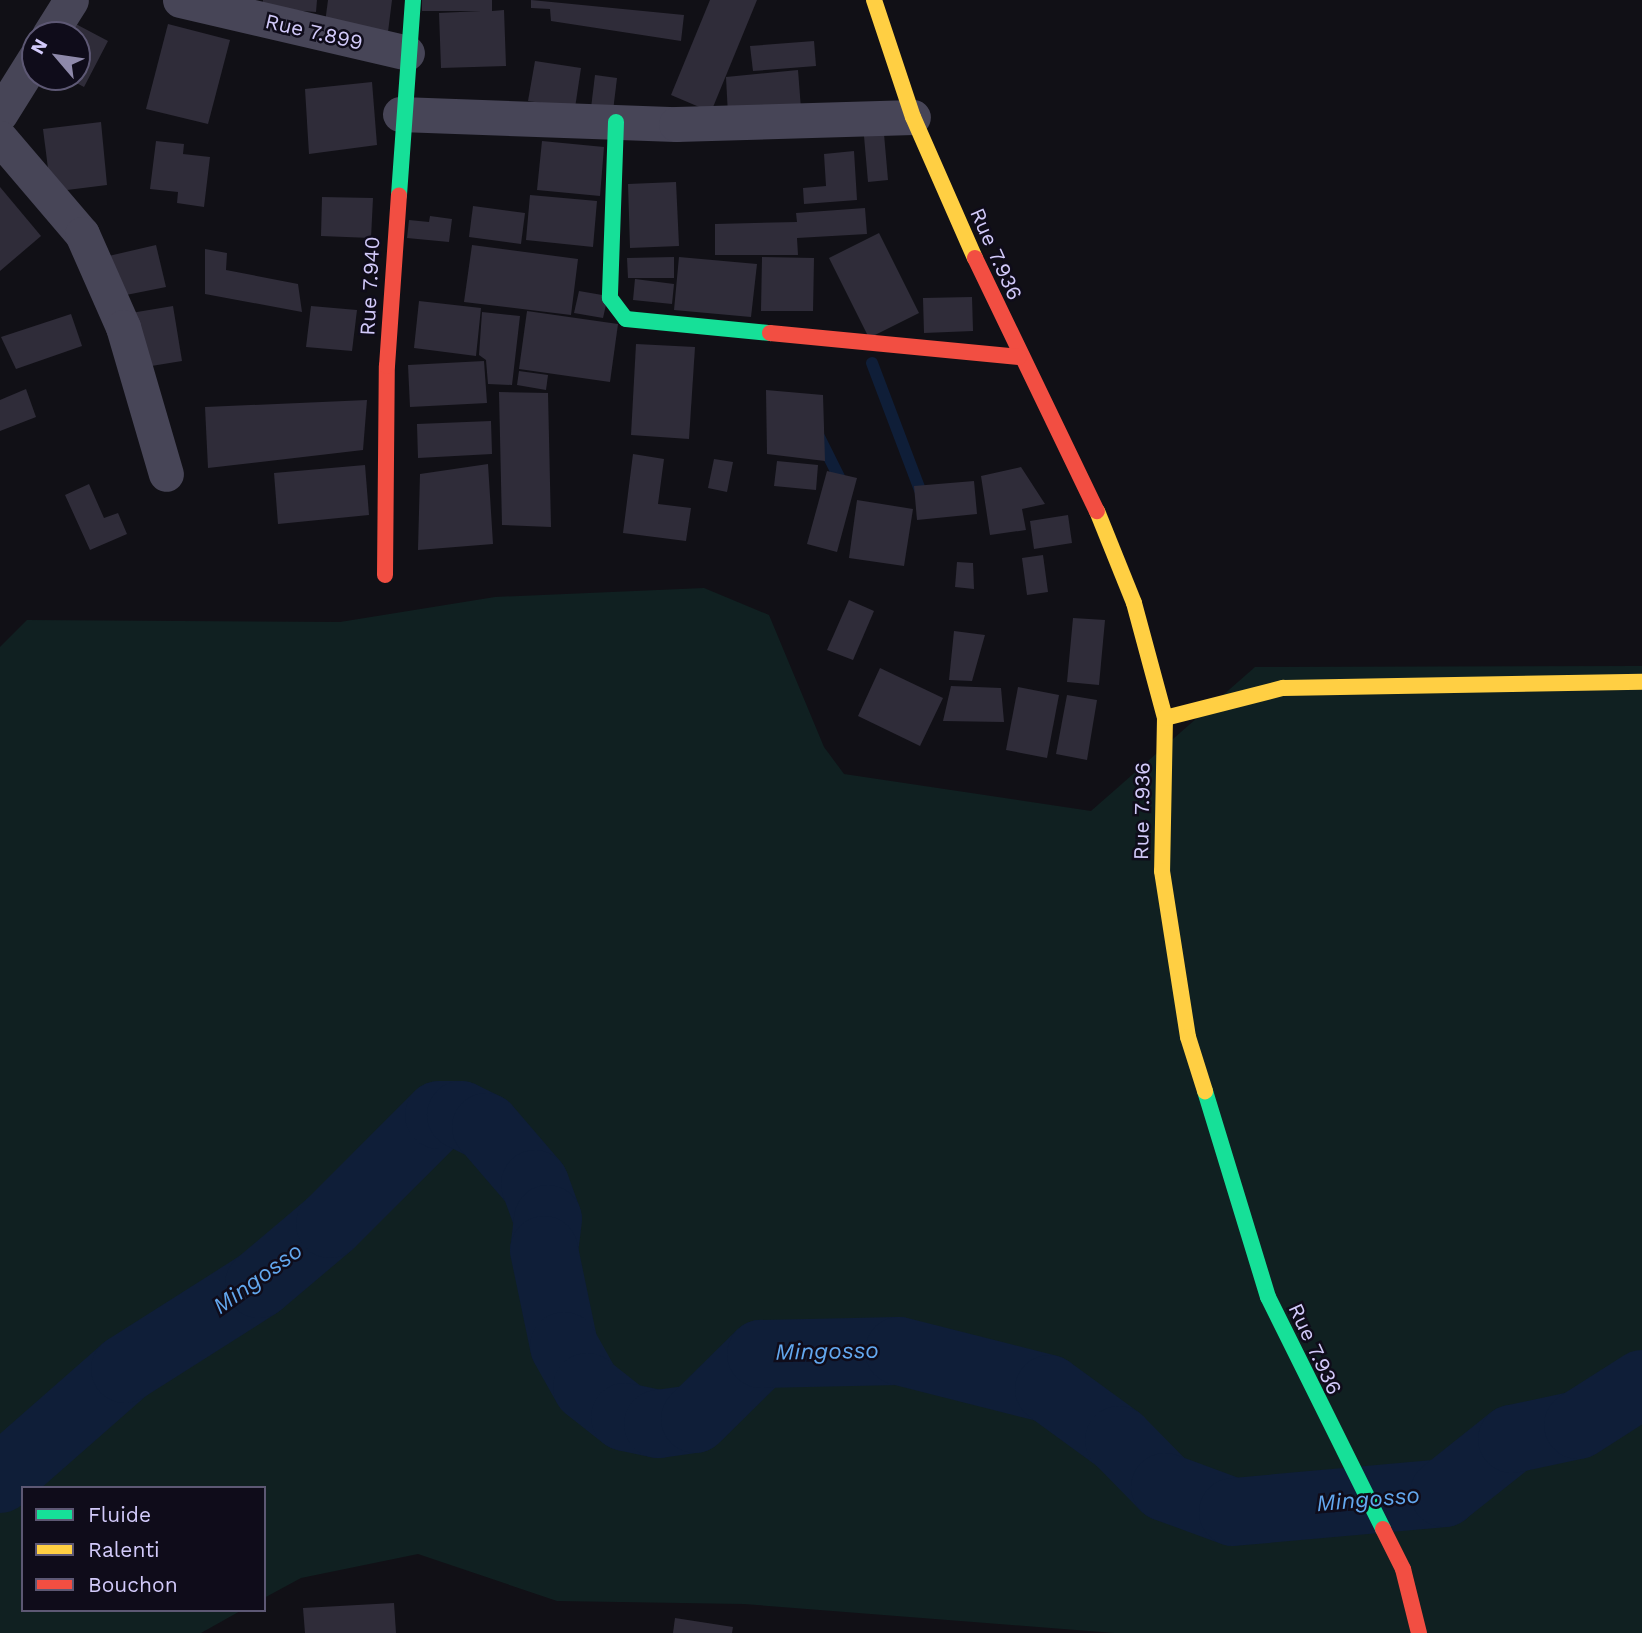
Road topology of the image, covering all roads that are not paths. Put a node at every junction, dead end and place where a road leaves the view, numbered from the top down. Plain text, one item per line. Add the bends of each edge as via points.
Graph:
1 (71, 0) edge
2 (180, 0) edge
3 (413, 0) edge
4 (874, 0) edge
5 (58, 21) edge
6 (407, 53) junction
7 (21, 80) edge
8 (0, 114) edge
9 (400, 114) junction
10 (912, 117) junction
11 (616, 122) junction
12 (0, 138) edge
13 (1019, 356) junction
14 (166, 474) dead end
15 (385, 575) dead end
16 (1642, 682) edge
17 (1165, 718) junction
18 (1419, 1633) edge

1 - 5 street
2 - 6 street, Rue 7.899
3 - 6 street, Rue 7.940
4 - 10 street, Rue 7.936
6 - 9 street, Rue 7.940
7 - 8 street
9 - 11 street
9 - 15 street, Rue 7.940
10 - 11 street
10 - 13 street, Rue 7.936
11 - 13 street via 610,298 626,319
12 - 14 street via 82,234 123,327
13 - 17 street, Rue 7.936 via 1106,529
16 - 17 street via 1283,688
17 - 18 street, Rue 7.936 via 1163,871 1188,1037 1268,1297 1403,1569

